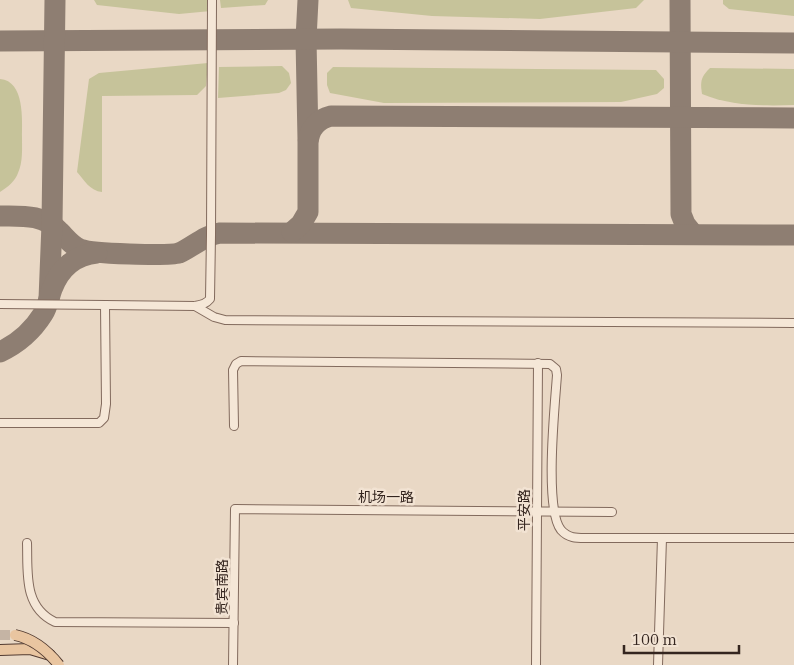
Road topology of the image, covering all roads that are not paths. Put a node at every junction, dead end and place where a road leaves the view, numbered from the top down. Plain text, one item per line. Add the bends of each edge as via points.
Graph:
1 (212, 0) edge
2 (0, 304) edge
3 (104, 305) junction
4 (195, 306) junction
5 (794, 323) edge
6 (534, 363) junction
7 (0, 423) edge
8 (234, 426) dead end
9 (235, 509) joint
10 (537, 511) junction
11 (554, 511) junction
12 (612, 512) dead end
13 (662, 538) junction
14 (794, 538) edge
15 (27, 542) dead end
16 (234, 623) junction
17 (15, 635) tunnel mouth
18 (0, 650) edge
19 (58, 665) edge
20 (62, 665) edge
21 (233, 665) edge
22 (536, 665) edge
23 (658, 665) edge

1 - 4 lane via 211,293 207,302
2 - 3 lane
3 - 4 lane
3 - 7 lane via 106,413 102,421
4 - 5 lane via 225,320
6 - 8 lane via 241,361 233,370
6 - 10 lane, 平安路
6 - 11 lane via 552,366 556,372
9 - 10 lane, 机场一路
9 - 16 lane, 贵宾南路
10 - 11 lane, 机场一路
10 - 22 lane, 平安路
11 - 12 lane, 机场一路
11 - 13 lane via 558,526 570,537
13 - 14 lane
13 - 23 lane
15 - 16 lane via 31,599 55,622
16 - 21 lane, 贵宾南路
17 - 19 main road, bridge via 41,646
18 - 20 main road via 30,649 49,655

